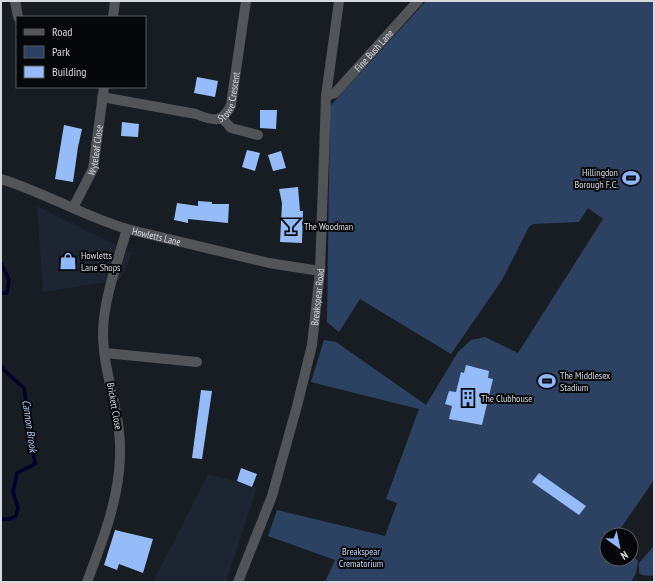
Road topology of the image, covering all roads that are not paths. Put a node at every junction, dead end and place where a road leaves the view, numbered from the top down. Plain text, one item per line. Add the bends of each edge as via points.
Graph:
1 (15, 1) edge
2 (115, 1) edge
3 (246, 1) edge
4 (338, 1) edge
5 (418, 1) edge
6 (18, 16) edge
7 (113, 16) edge
8 (103, 92) edge
9 (326, 96) junction
10 (222, 118) junction
11 (258, 135) dead end
12 (1, 179) edge
13 (73, 208) junction
14 (127, 230) junction
15 (320, 271) junction
16 (105, 353) junction
17 (197, 362) dead end
18 (88, 582) edge
19 (238, 582) edge

1 - 6 street
2 - 7 street
3 - 10 street, Stowe Crescent via 232,105
4 - 9 street, Breakspear Road
5 - 9 street, Fine Bush Lane via 335,93
8 - 10 street, Stowe Crescent via 196,114 211,120
8 - 13 street, Wyteleaf Close via 93,169
9 - 15 street, Breakspear Road
10 - 11 street via 231,128
12 - 13 street, Howletts Lane via 28,187
13 - 14 street, Howletts Lane
14 - 15 street, Howletts Lane via 269,263
14 - 16 street, Brickett Close via 112,282 103,333
15 - 19 street, Breakspear Road via 312,345 297,406 272,496
16 - 17 street
16 - 18 street, Brickett Close via 120,430 120,457 117,487

